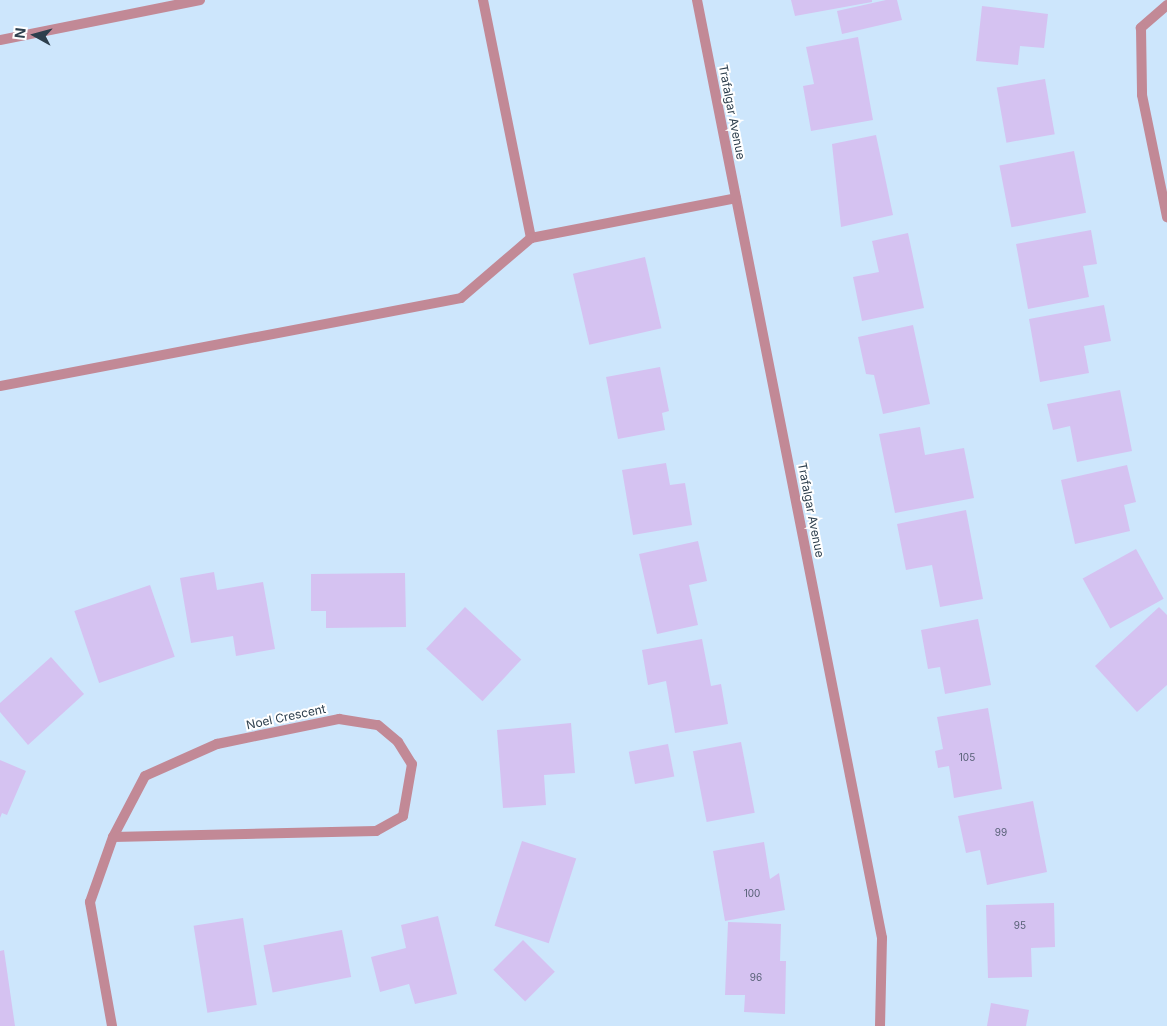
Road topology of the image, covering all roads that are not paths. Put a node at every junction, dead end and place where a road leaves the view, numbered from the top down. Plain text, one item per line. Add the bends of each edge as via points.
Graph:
1 (200, 0) edge
2 (483, 0) edge
3 (698, 0) edge
4 (1167, 5) edge
5 (0, 40) edge
6 (736, 198) junction
7 (1167, 217) edge
8 (530, 238) junction
9 (0, 386) edge
10 (113, 837) junction
11 (112, 1026) edge
12 (880, 1026) edge

1 - 5 street
2 - 8 street
3 - 6 street, Trafalgar Avenue
4 - 7 street via 1141,28 1142,95
6 - 8 street
6 - 12 street, Trafalgar Avenue via 882,938
8 - 9 street via 461,298
10 - 10 street, Noel Crescent via 376,831 403,816 412,764 398,742 378,725 339,719 217,744 145,776
10 - 11 street, Noel Crescent via 90,902

